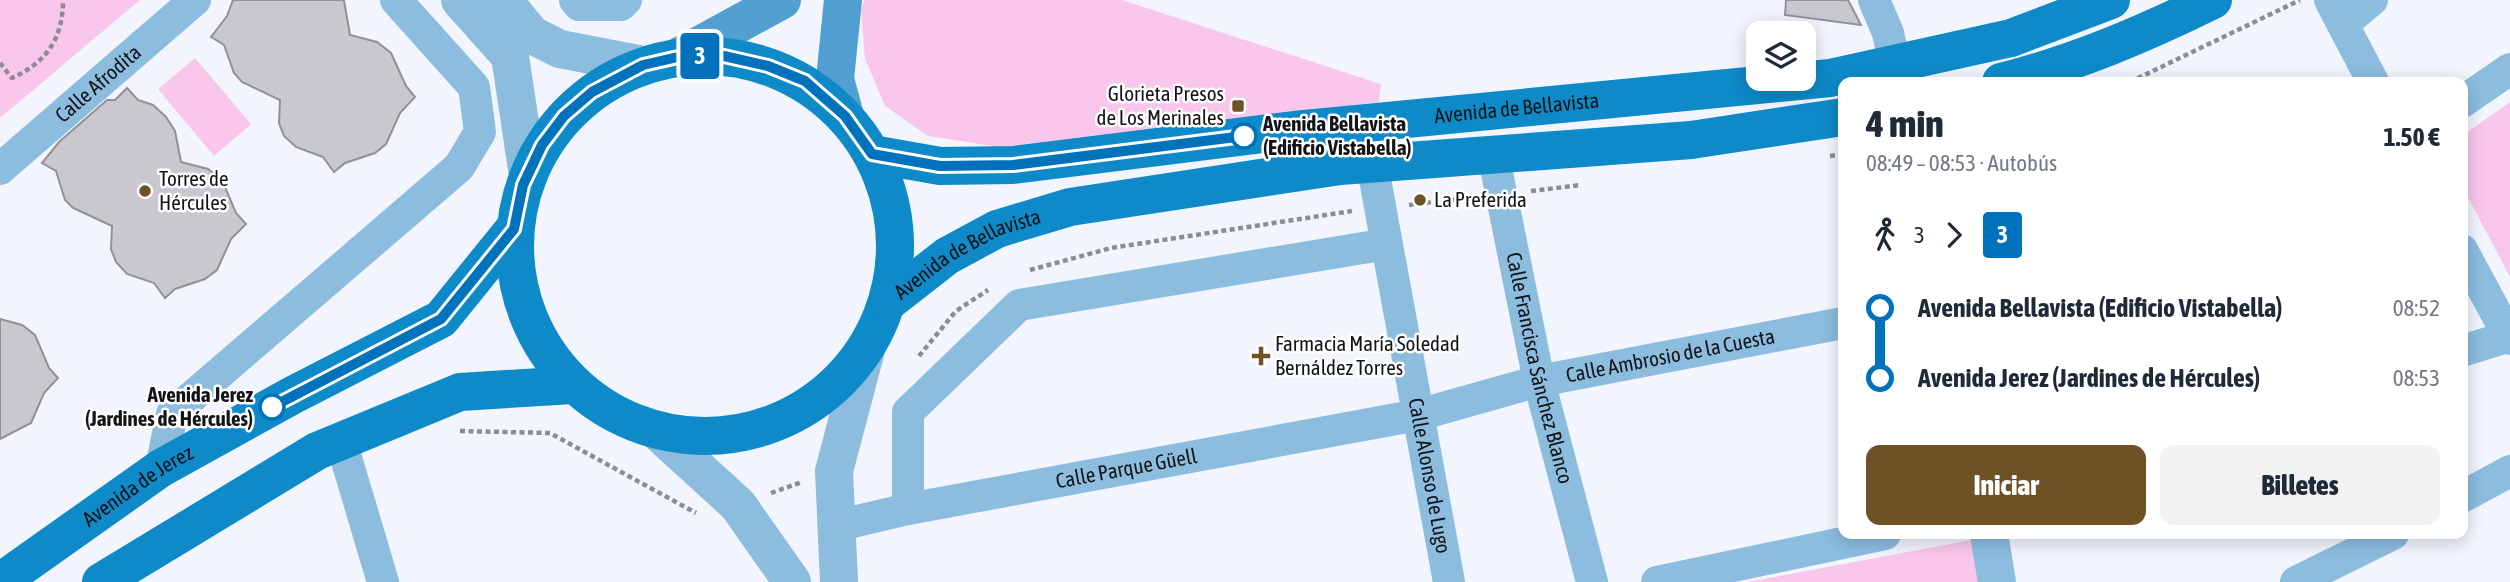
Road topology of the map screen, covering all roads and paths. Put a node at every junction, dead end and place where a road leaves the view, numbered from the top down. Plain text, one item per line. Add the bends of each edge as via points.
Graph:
1 (63, 0) edge
2 (195, 0) edge
3 (396, 0) edge
4 (460, 0) edge
5 (503, 0) edge
6 (782, 0) edge
7 (843, 0) edge
8 (1874, 0) edge
9 (2111, 0) edge
10 (2213, 0) edge
11 (2300, 0) edge
12 (2372, 0) edge
13 (577, 2) edge
14 (624, 3) edge
15 (2336, 12) edge
16 (661, 61) junction
17 (0, 63) edge
18 (1895, 65) junction
19 (2510, 69) edge
20 (2018, 77) edge
21 (2140, 77) edge
22 (2370, 77) edge
23 (2468, 98) edge
24 (845, 116) junction
25 (1838, 118) edge
26 (1493, 153) junction
27 (872, 154) junction
28 (1372, 163) junction
29 (0, 169) edge
30 (528, 176) junction
31 (1480, 197) dead end
32 (1400, 206) dead end
33 (514, 229) junction
34 (1387, 244) junction
35 (2468, 261) edge
36 (888, 302) junction
37 (1838, 324) edge
38 (2510, 337) edge
39 (866, 349) junction
40 (2468, 349) edge
41 (1539, 381) junction
42 (573, 385) junction
43 (1418, 415) junction
44 (447, 430) dead end
45 (658, 432) junction
46 (341, 441) junction
47 (161, 468) junction
48 (2510, 471) edge
49 (809, 480) dead end
50 (2468, 493) edge
51 (761, 497) dead end
52 (908, 509) junction
53 (703, 515) dead end
54 (836, 526) junction
55 (1861, 539) edge
56 (1990, 539) edge
57 (2383, 539) edge
58 (0, 582) edge
59 (101, 582) edge
60 (383, 582) edge
61 (792, 582) edge
62 (839, 582) edge
63 (1449, 582) edge
64 (1592, 582) edge
65 (1657, 582) edge
66 (1997, 582) edge
67 (2296, 582) edge

1 - 17 path via 59,37 37,65 12,78
2 - 29 street, Calle Afrodita
3 - 47 street via 474,87 480,132 459,167 172,414
4 - 30 street via 510,56
5 - 16 street via 532,35 560,49
6 - 16 main road
7 - 24 main road via 835,79
8 - 18 street
9 - 18 main road, Avenida de Bellavista via 2011,38
10 - 20 main road via 2084,58
11 - 21 path
12 - 15 street
13 - 14 street
15 - 22 street
16 - 24 main road via 724,56 768,66 805,81
16 - 30 main road via 592,92 564,116 542,145
18 - 27 main road, Avenida de Bellavista via 1830,78 1294,130 1013,165 940,166
19 - 23 street
24 - 27 main road
25 - 26 main road, Avenida de Bellavista via 1691,140
26 - 28 main road, Avenida de Bellavista
26 - 41 street, Calle Francisca Sánchez Blanco
27 - 36 main road via 891,202 896,252
28 - 34 street, Calle Alonso de Lugo
28 - 36 main road, Avenida de Bellavista via 1070,207 997,229 947,256
30 - 33 main road
31 - 32 path
33 - 42 main road via 518,286 538,340
33 - 47 main road, Avenida de Jerez via 441,319
34 - 43 street, Calle Alonso de Lugo
34 - 52 street via 1019,305 908,412
35 - 38 street
36 - 39 main road
37 - 41 street, Calle Ambrosio de la Cuesta
38 - 40 street
39 - 45 main road via 827,394 775,424 717,438
39 - 54 street via 835,471
41 - 43 street, Calle Ambrosio de la Cuesta
41 - 64 street, Calle Francisca Sánchez Blanco
42 - 45 main road via 613,414
42 - 46 main road via 460,392
43 - 52 street, Calle Parque Güell
43 - 63 street, Calle Alonso de Lugo
44 - 53 path via 550,433 689,512
45 - 61 street via 738,505
46 - 59 main road via 317,451
46 - 60 street
47 - 58 main road, Avenida de Jerez
48 - 50 street
49 - 51 path
52 - 54 street, Calle Parque Güell
54 - 62 street
55 - 65 street
56 - 66 street
57 - 67 street

